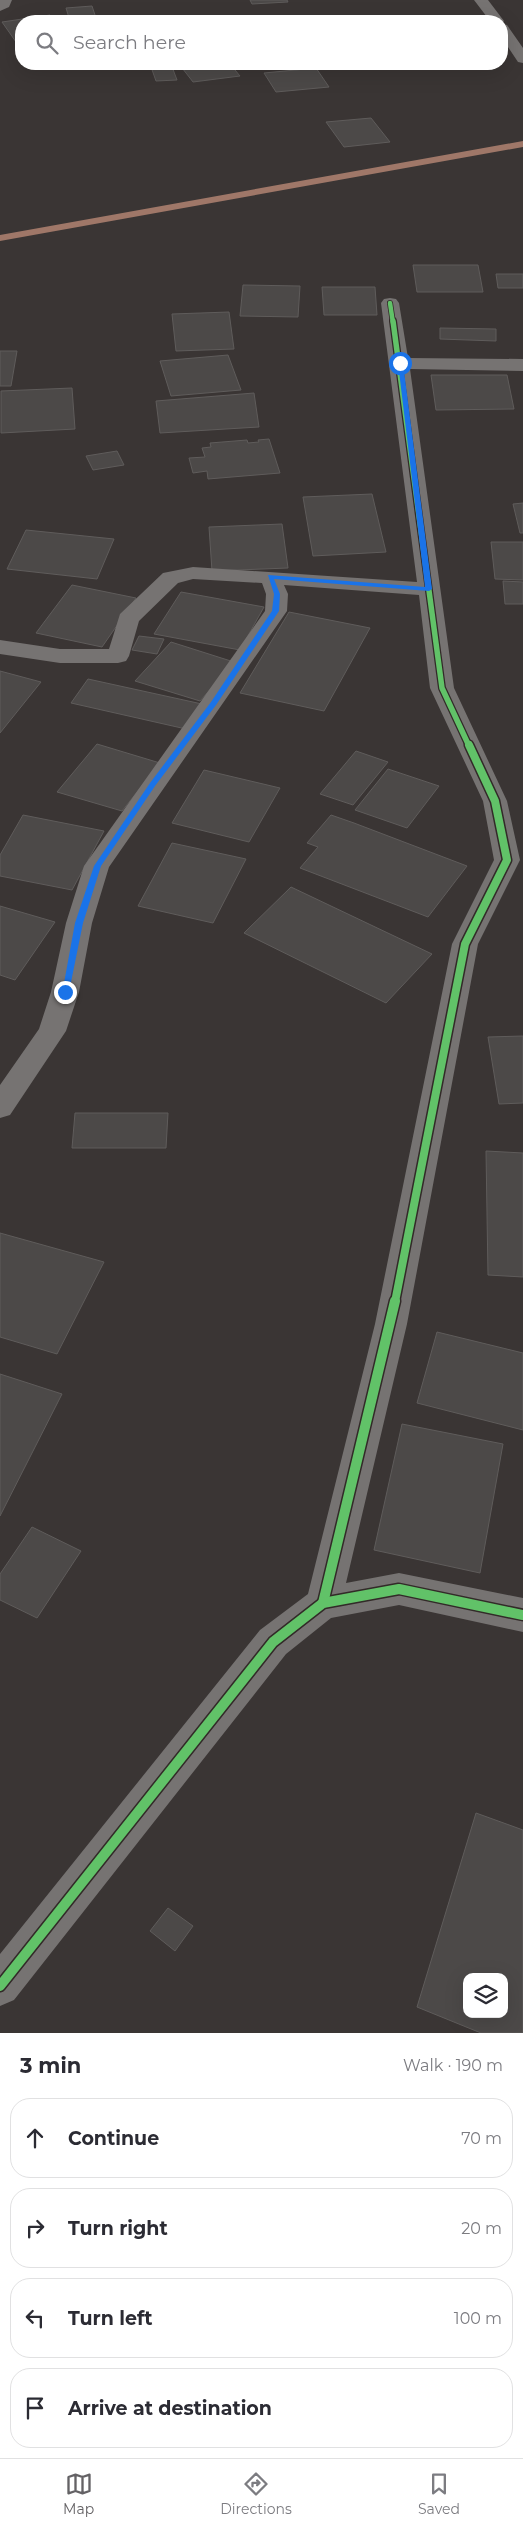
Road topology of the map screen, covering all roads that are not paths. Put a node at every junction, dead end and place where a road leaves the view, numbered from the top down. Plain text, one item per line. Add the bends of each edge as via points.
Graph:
1 (5, 0) edge
2 (481, 0) edge
3 (0, 7) edge
4 (492, 15) edge
5 (508, 37) edge
6 (523, 59) edge
7 (390, 303) dead end
8 (400, 363) junction
9 (523, 364) edge
10 (270, 576) junction
11 (429, 589) junction
12 (0, 648) edge
13 (0, 1107) edge
14 (323, 1603) junction
15 (523, 1615) edge
16 (0, 1986) edge

1 - 3 street
2 - 4 street
5 - 6 street
7 - 8 street
8 - 9 street
8 - 11 street
10 - 11 street
10 - 12 street via 193,573 171,578 128,620 118,656 60,656
10 - 13 street via 277,594 276,611 97,866 52,1031
11 - 14 street via 442,688 495,802 507,860 465,944 391,1324
14 - 15 street via 399,1589
14 - 16 street via 273,1642

